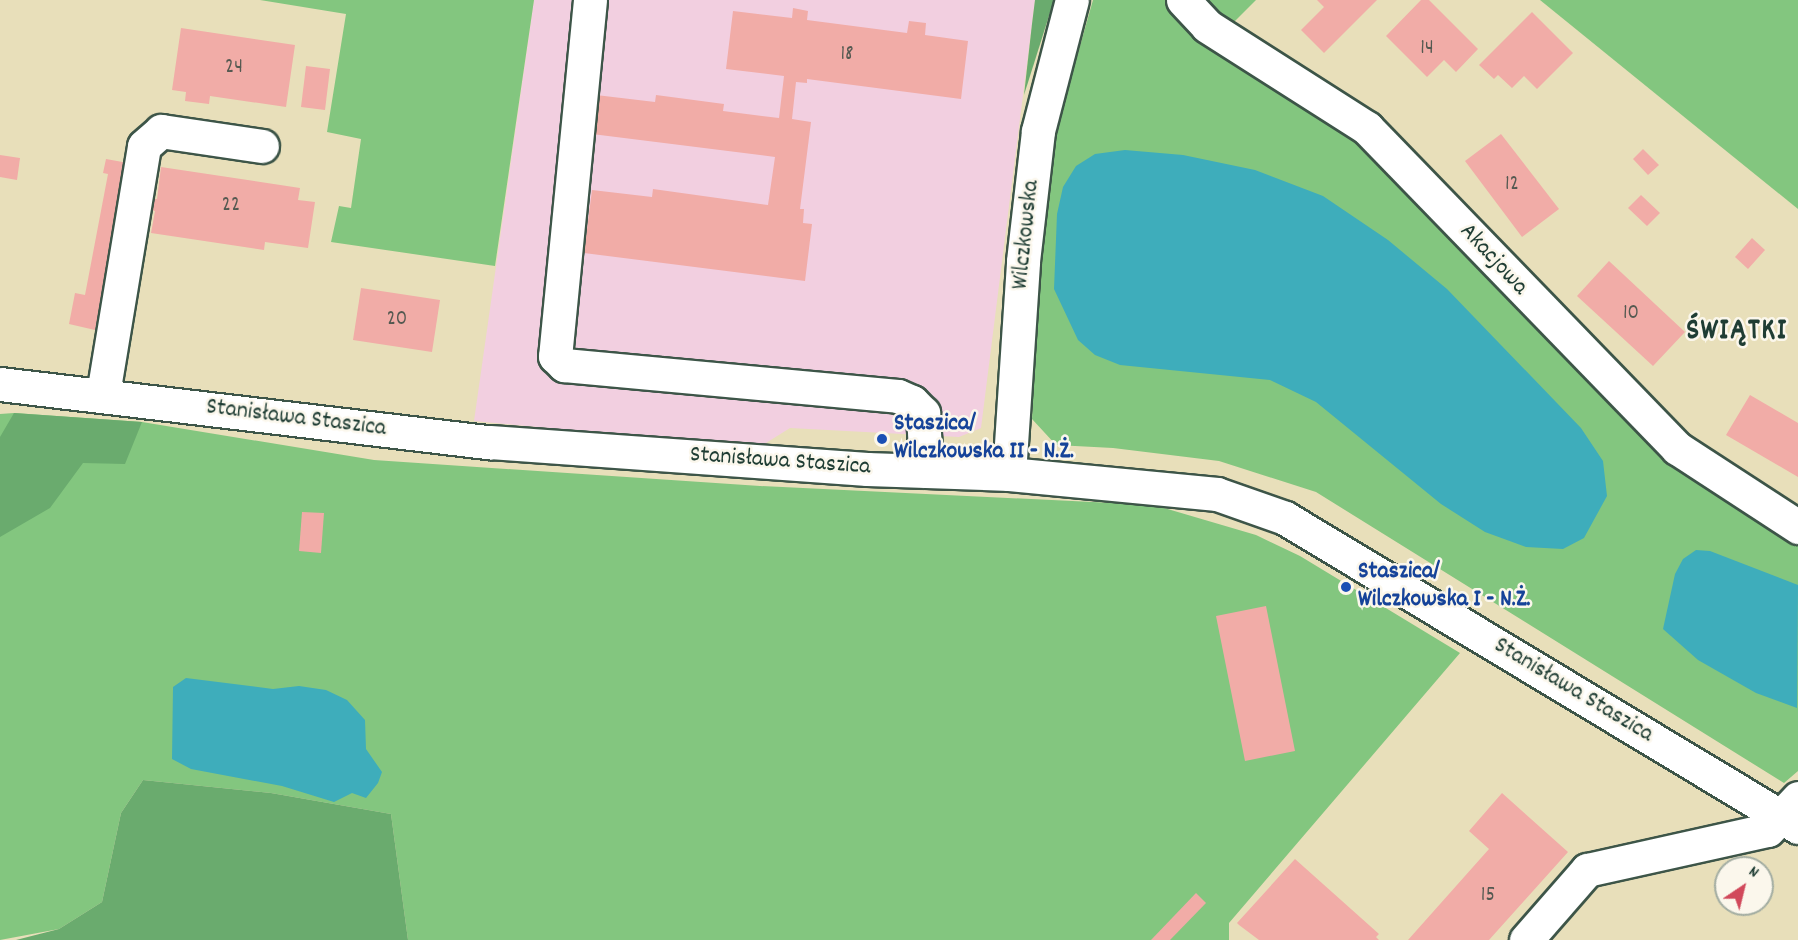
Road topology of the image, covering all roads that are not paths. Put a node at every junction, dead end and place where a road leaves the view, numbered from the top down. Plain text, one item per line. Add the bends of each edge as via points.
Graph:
1 (590, 0) edge
2 (1072, 0) edge
3 (1183, 0) edge
4 (262, 146) dead end
5 (0, 384) edge
6 (103, 394) junction
7 (926, 471) junction
8 (1009, 474) junction
9 (1798, 527) edge
10 (1793, 814) edge
11 (1526, 940) edge

1 - 7 street via 555,357 564,365 898,396 923,413
2 - 8 street, Wilczkowska via 1038,131 1023,261
3 - 9 street, Akacjowa via 1207,26 1367,128 1677,448
4 - 6 street via 161,131 144,146
5 - 6 street, Stanisława Staszica
6 - 7 street, Stanisława Staszica via 490,442
7 - 8 street, Stanisława Staszica
8 - 10 street, Stanisława Staszica via 1217,494 1285,518
10 - 11 street via 1768,830 1587,870

